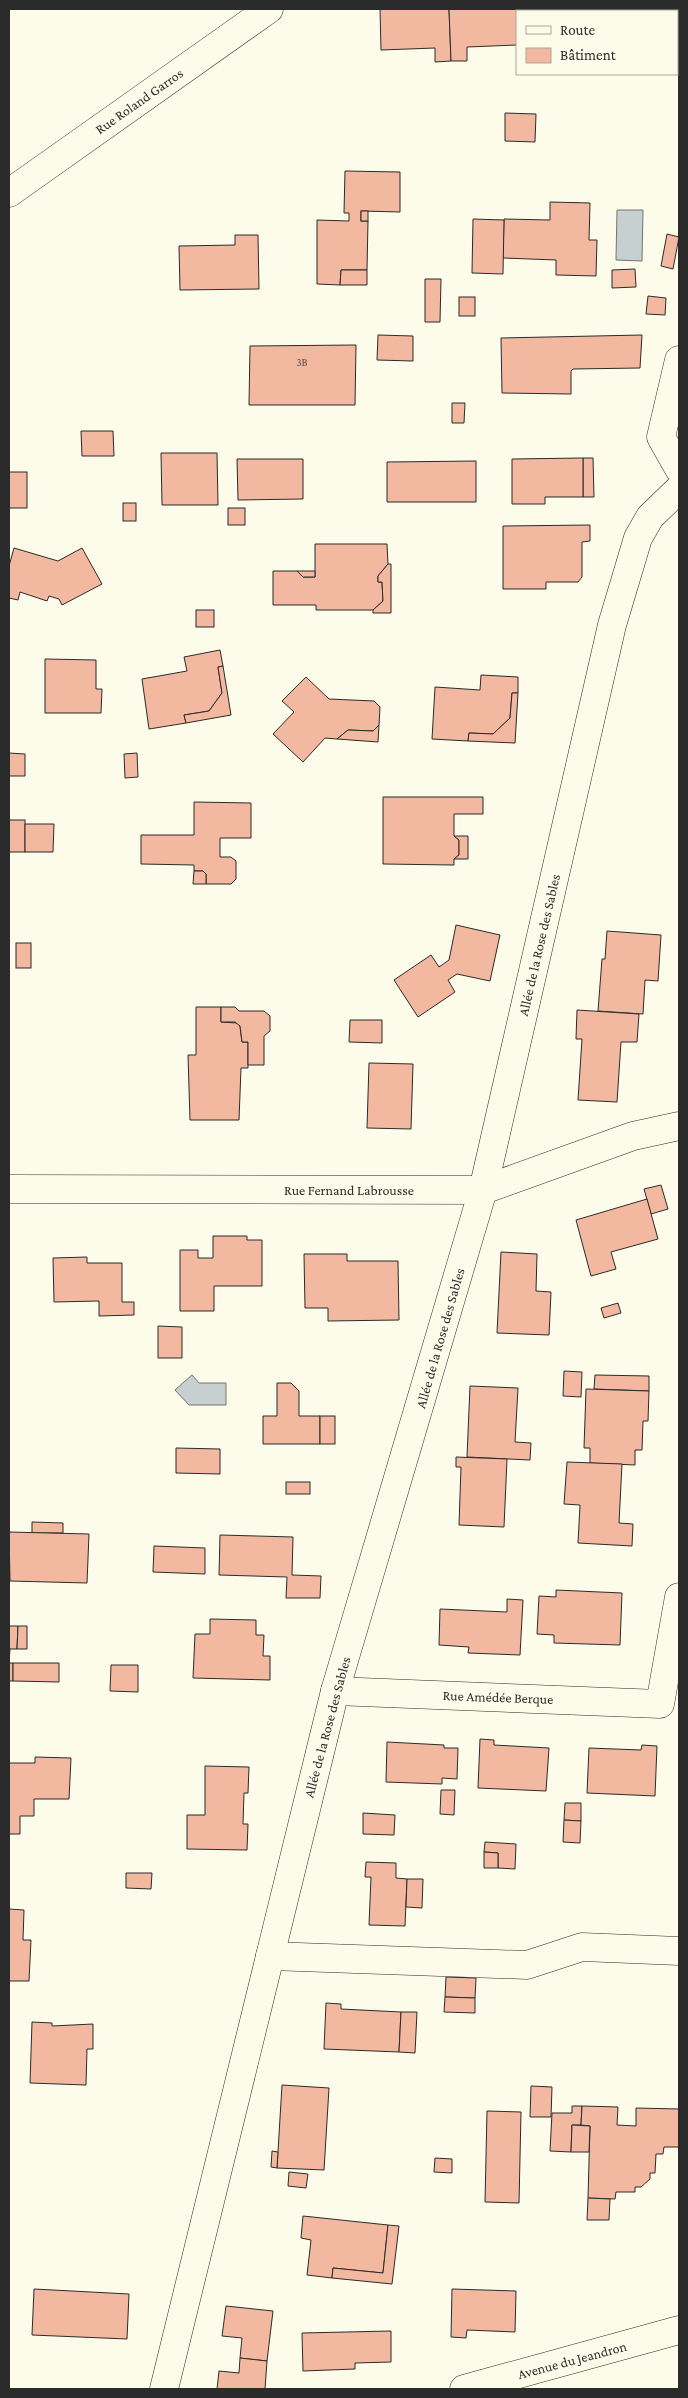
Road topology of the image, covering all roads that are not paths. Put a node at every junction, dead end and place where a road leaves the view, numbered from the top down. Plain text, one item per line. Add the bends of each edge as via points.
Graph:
1 (269, 9) edge
2 (9, 193) edge
3 (679, 360) edge
4 (679, 469) edge
5 (679, 489) edge
6 (679, 1126) edge
7 (9, 1189) edge
8 (483, 1190) junction
9 (679, 1597) edge
10 (336, 1691) junction
11 (670, 1704) edge
12 (679, 1951) edge
13 (270, 1956) junction
14 (679, 2330) edge
15 (164, 2389) edge
16 (464, 2389) edge

1 - 2 street, Rue Roland Garros
3 - 4 street via 661,437
5 - 8 street, Allée de la Rose des Sables via 650,517 638,538 612,625
6 - 8 street, Rue Fernand Labrousse via 632,1136
7 - 8 street, Rue Fernand Labrousse
8 - 10 street, Allée de la Rose des Sables
9 - 11 street, Rue Amédée Berque
10 - 11 street, Rue Amédée Berque
10 - 13 street, Allée de la Rose des Sables
12 - 13 street via 582,1947 527,1965
13 - 15 street, Allée de la Rose des Sables
14 - 16 street, Avenue du Jeandron

